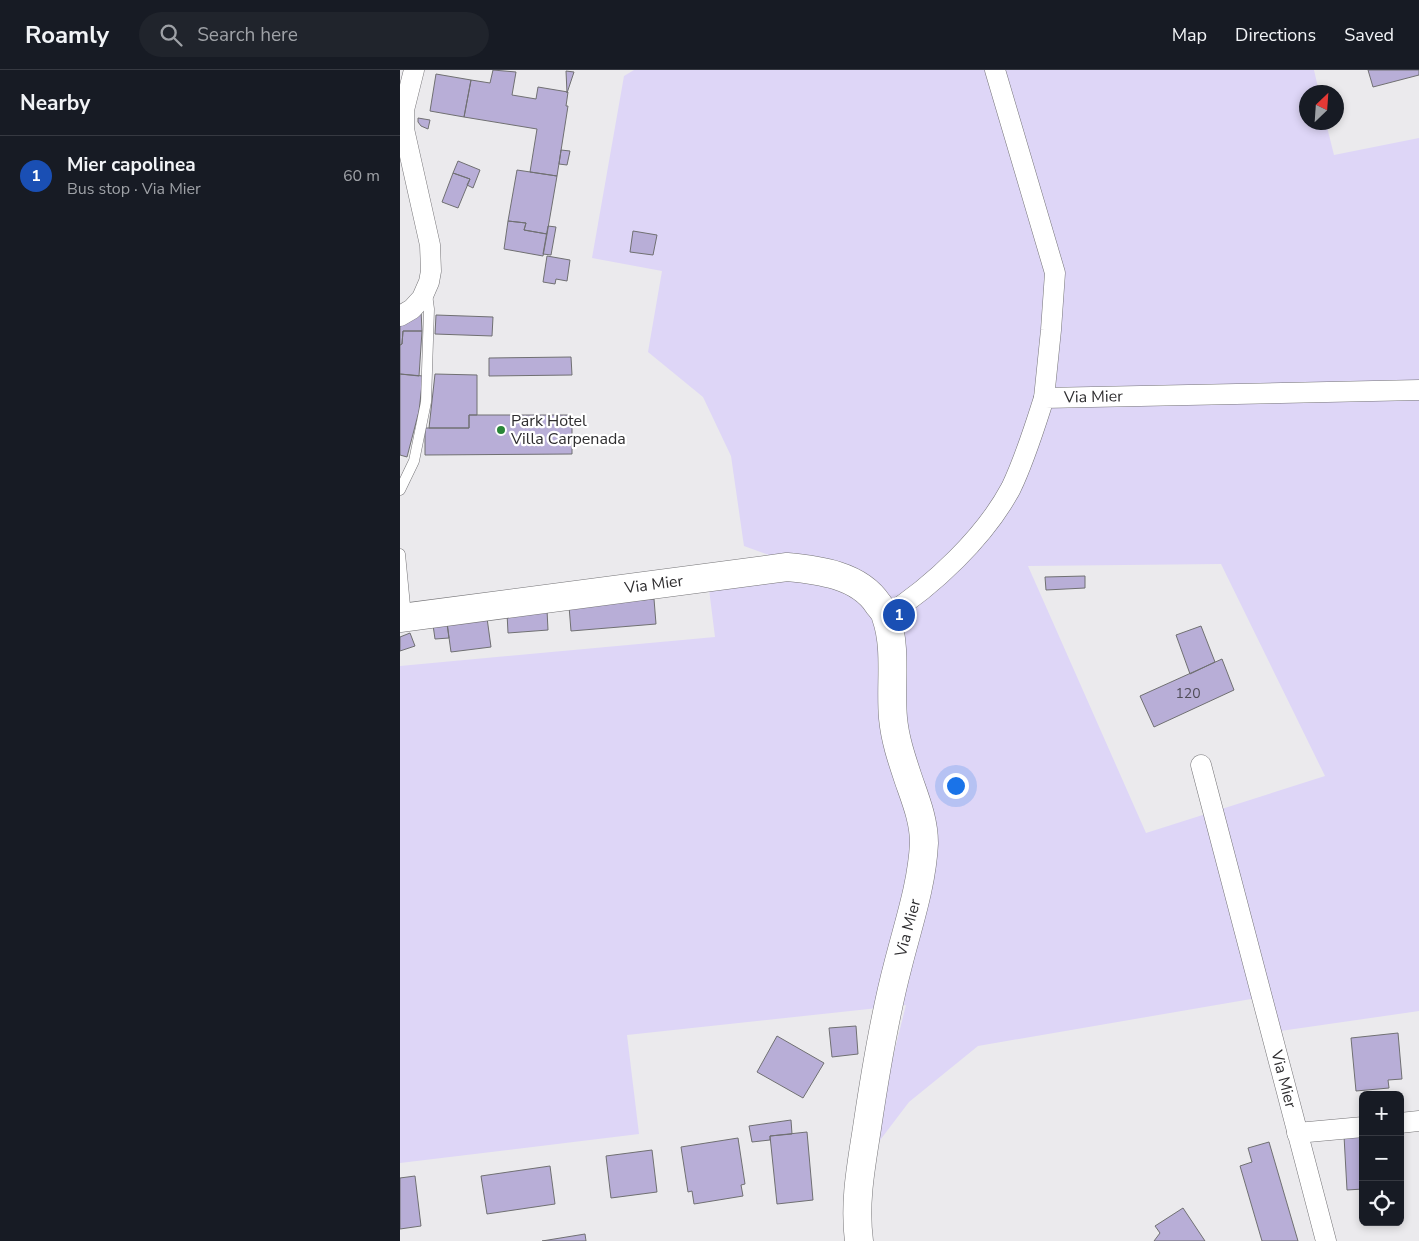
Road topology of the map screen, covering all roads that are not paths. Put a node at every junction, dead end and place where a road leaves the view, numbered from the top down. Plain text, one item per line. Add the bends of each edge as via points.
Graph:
1 (414, 70) edge
2 (995, 70) edge
3 (426, 291) junction
4 (400, 316) edge
5 (1419, 390) edge
6 (1044, 398) junction
7 (400, 490) edge
8 (400, 554) edge
9 (886, 616) junction
10 (403, 617) edge
11 (1201, 765) dead end
12 (1419, 1121) edge
13 (1404, 1123) edge
14 (1359, 1127) edge
15 (1297, 1133) junction
16 (859, 1241) edge
17 (1326, 1241) edge

1 - 3 street via 404,110 404,129 430,245 431,271
2 - 6 street via 1055,273
3 - 4 street via 418,304
3 - 7 lane via 429,308 426,402 414,461
5 - 6 street, Via Mier
6 - 9 street, Via Mier via 1011,488 994,515 966,549
8 - 10 lane, Via Mier
9 - 10 street, Via Mier via 876,600 861,586 833,574 787,567
9 - 16 street, Via Mier via 891,645 893,719 899,750 920,809 924,840 916,898 896,972 872,1089 858,1179
11 - 15 street, Via Mier
12 - 13 street
14 - 15 street
15 - 17 street, Via Mier

